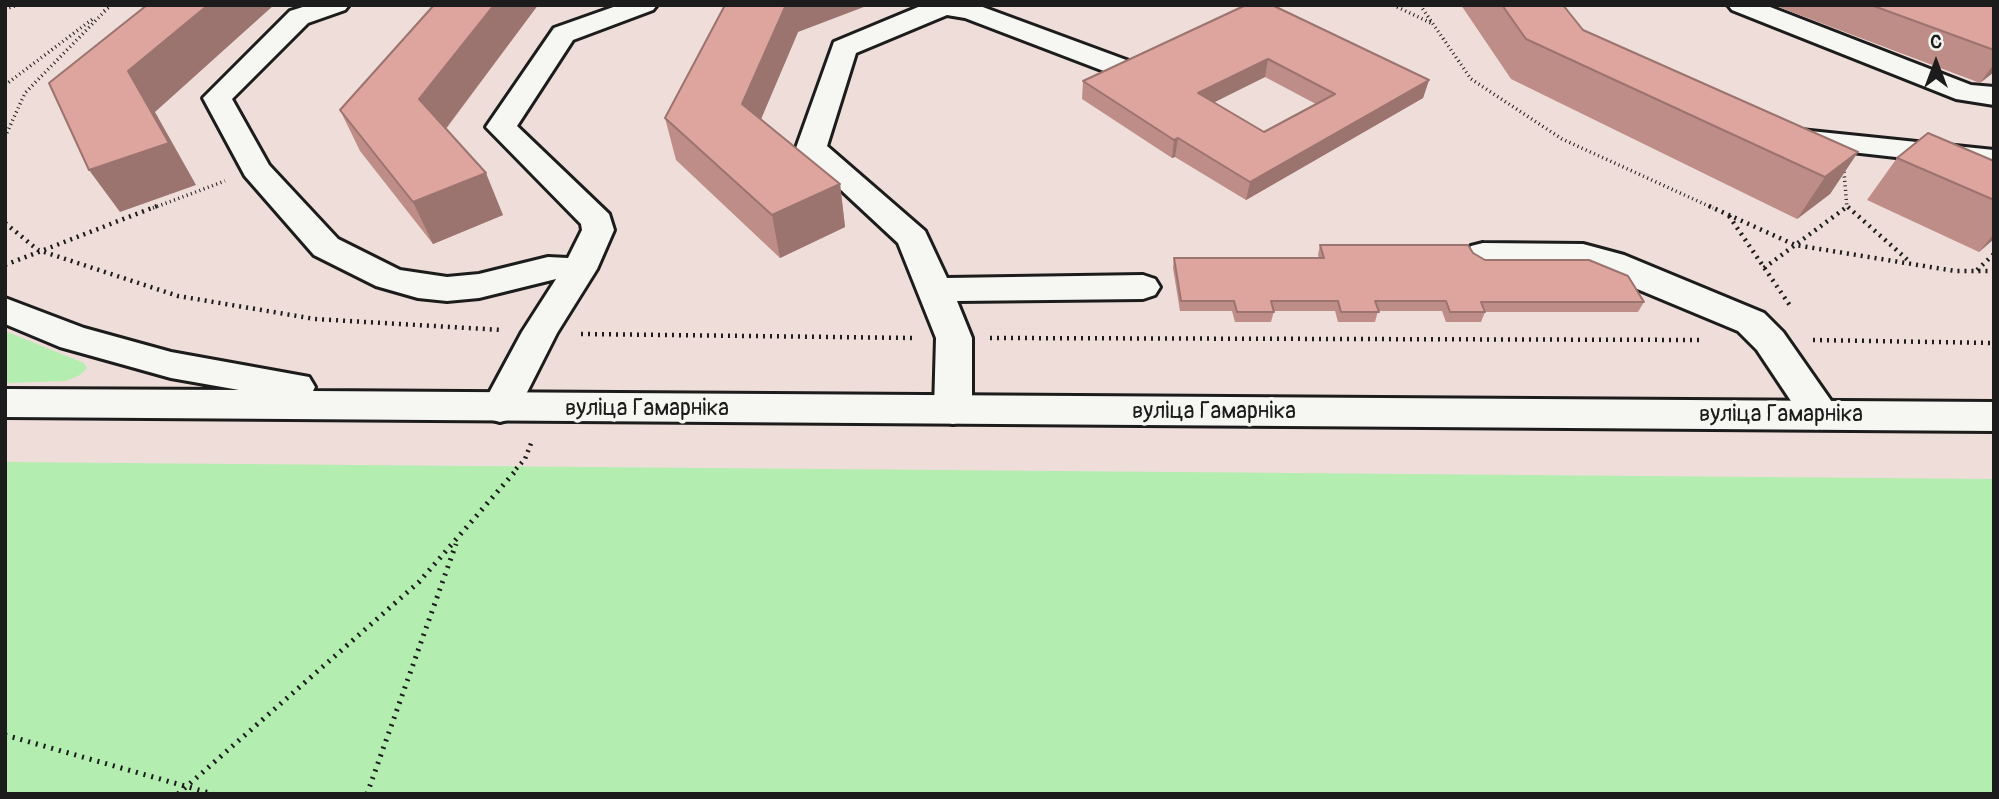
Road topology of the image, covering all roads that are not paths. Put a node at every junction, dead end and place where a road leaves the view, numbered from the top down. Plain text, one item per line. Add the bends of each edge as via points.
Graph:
1 (336, 5) edge
2 (644, 5) edge
3 (1741, 5) edge
4 (938, 7) edge
5 (1119, 67) edge
6 (1994, 96) edge
7 (1768, 131) edge
8 (1994, 159) edge
9 (1483, 254) dead end
10 (580, 269) junction
11 (1143, 287) dead end
12 (934, 290) junction
13 (5, 310) edge
14 (5, 403) edge
15 (433, 407) junction
16 (500, 408) junction
17 (953, 410) junction
18 (1821, 415) junction
19 (1994, 417) edge

1 - 10 main road via 299,17 217,98 256,169 326,247 388,278 447,289 479,286 548,268
2 - 10 main road via 563,34 501,127 597,221 598,230
3 - 6 main road via 1966,93
4 - 5 main road via 971,11
4 - 12 main road via 844,48 811,148 913,238
7 - 8 main road via 1841,145
9 - 18 main road via 1583,255 1751,322 1770,341
10 - 16 main road
11 - 12 main road
12 - 17 main road via 954,338
13 - 15 main road, вуліца Гамарніка via 73,338 171,365
14 - 15 main road, вуліца Гамарніка
15 - 16 main road, вуліца Гамарніка
16 - 17 main road, вуліца Гамарніка
17 - 18 main road, вуліца Гамарніка
18 - 19 main road, вуліца Гамарніка

